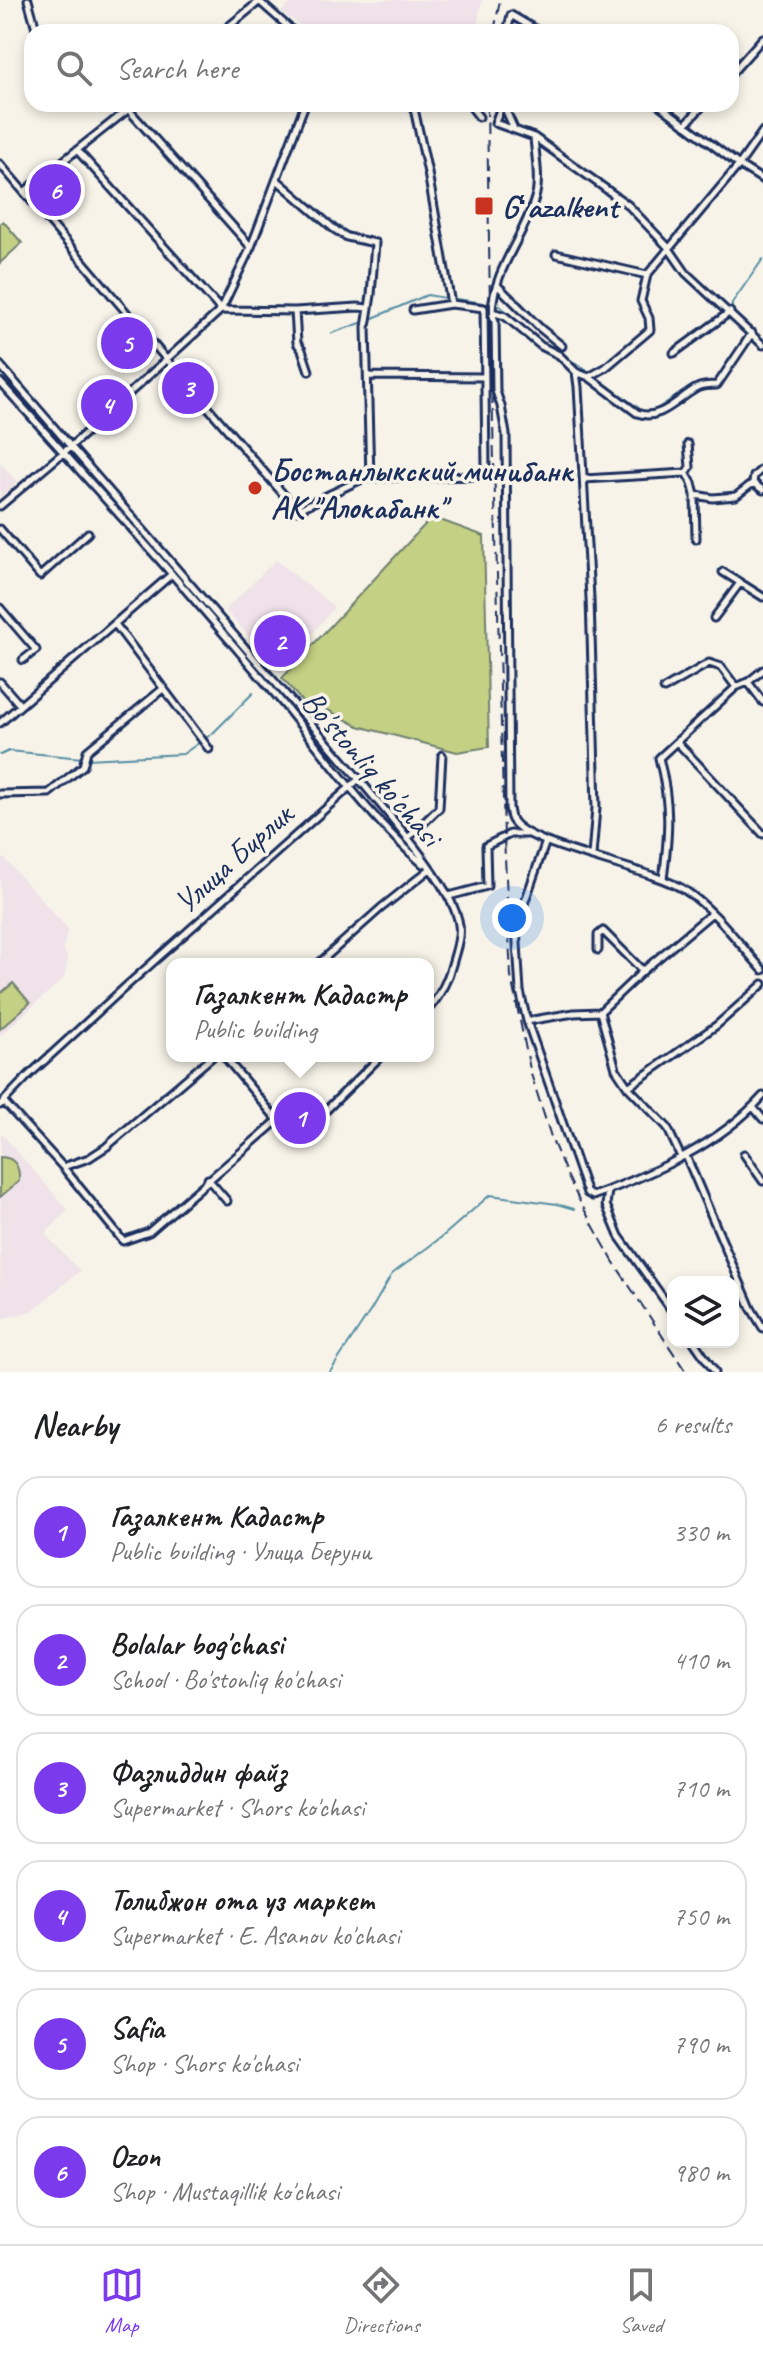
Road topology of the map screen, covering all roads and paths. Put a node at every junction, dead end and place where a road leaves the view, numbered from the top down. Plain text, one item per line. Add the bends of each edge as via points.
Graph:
1 (28, 0) edge
2 (259, 0) edge
3 (35, 24) edge
4 (231, 24) edge
5 (285, 24) edge
6 (509, 24) edge
7 (526, 24) edge
8 (763, 38) edge
9 (739, 65) edge
10 (124, 112) edge
11 (131, 112) edge
12 (302, 112) edge
13 (415, 112) edge
14 (475, 112) edge
15 (500, 112) edge
16 (507, 112) edge
17 (668, 112) edge
18 (697, 112) edge
19 (479, 117) dead end
20 (685, 125) junction
21 (514, 129) junction
22 (763, 131) edge
23 (534, 137) junction
24 (77, 150) junction
25 (0, 164) edge
26 (739, 165) junction
27 (277, 180) junction
28 (763, 180) edge
29 (24, 192) junction
30 (251, 247) junction
31 (668, 247) junction
32 (556, 254) dead end
33 (647, 275) junction
34 (497, 285) junction
35 (451, 304) junction
36 (368, 308) junction
37 (221, 310) junction
38 (413, 310) dead end
39 (295, 311) junction
40 (492, 312) junction
41 (730, 312) junction
42 (752, 333) junction
43 (763, 345) edge
44 (562, 346) dead end
45 (674, 353) dead end
46 (167, 360) junction
47 (0, 365) edge
48 (309, 371) dead end
49 (576, 372) junction
50 (369, 376) junction
51 (485, 377) junction
52 (589, 377) junction
53 (0, 382) edge
54 (688, 444) dead end
55 (70, 447) junction
56 (64, 453) junction
57 (763, 468) edge
58 (686, 473) junction
59 (370, 478) junction
60 (583, 479) junction
61 (753, 483) junction
62 (763, 490) edge
63 (695, 495) junction
64 (0, 506) edge
65 (0, 529) edge
66 (88, 533) dead end
67 (696, 539) dead end
68 (178, 569) junction
69 (723, 572) dead end
70 (171, 575) junction
71 (740, 583) junction
72 (763, 597) edge
73 (0, 608) edge
74 (714, 618) dead end
75 (115, 624) junction
76 (23, 660) dead end
77 (763, 670) edge
78 (0, 682) edge
79 (748, 682) junction
80 (736, 687) junction
81 (164, 688) junction
82 (664, 689) dead end
83 (763, 702) edge
84 (20, 705) junction
85 (0, 723) edge
86 (677, 742) junction
87 (208, 747) dead end
88 (442, 755) dead end
89 (359, 779) junction
90 (350, 787) junction
91 (0, 794) edge
92 (528, 834) junction
93 (763, 834) edge
94 (407, 839) junction
95 (545, 844) junction
96 (592, 856) junction
97 (430, 869) junction
98 (663, 879) junction
99 (449, 896) junction
100 (712, 913) junction
101 (598, 950) dead end
102 (325, 958) edge
103 (763, 970) edge
104 (643, 971) junction
105 (763, 984) edge
106 (434, 1004) edge
107 (600, 1012) junction
108 (527, 1021) junction
109 (206, 1062) edge
110 (229, 1062) edge
111 (375, 1062) edge
112 (628, 1087) junction
113 (763, 1096) edge
114 (2, 1104) edge
115 (753, 1107) junction
116 (763, 1119) edge
117 (277, 1121) junction
118 (744, 1154) dead end
119 (684, 1156) junction
120 (63, 1167) junction
121 (208, 1179) junction
122 (763, 1181) edge
123 (608, 1191) junction
124 (227, 1201) dead end
125 (667, 1304) edge
126 (763, 1328) edge
127 (698, 1348) edge
128 (715, 1372) edge

1 - 3 street
2 - 4 street
2 - 5 street
6 - 7 street via 511,15
8 - 9 street
10 - 24 street
11 - 30 street
12 - 27 street
13 - 35 street
14 - 19 street
15 - 21 street via 495,123
16 - 21 street
17 - 20 street
18 - 20 street
20 - 26 street
21 - 23 street
22 - 26 street
23 - 31 street via 628,205
23 - 34 street via 537,191
24 - 29 street
24 - 37 street
25 - 29 street
26 - 28 street
26 - 31 street
27 - 30 street
27 - 36 street via 334,229 375,243
29 - 46 street
30 - 37 street
31 - 33 street
31 - 41 street via 686,273
32 - 33 street
33 - 52 street via 641,301 650,330
34 - 40 street
34 - 44 street
35 - 38 street
35 - 51 street via 484,308
36 - 39 street
36 - 50 street
37 - 39 street
37 - 46 street
39 - 48 street via 297,343
40 - 49 street via 505,316
40 - 92 street via 496,391 506,434 509,808 513,822
41 - 42 street
41 - 45 street
42 - 43 street
42 - 52 street via 717,385 700,386 654,415 637,413
46 - 55 street
46 - 59 street via 297,510
47 - 55 street, Bo'stonliq ko'chasi
49 - 52 street
49 - 60 street
50 - 51 street
50 - 59 street
51 - 59 street via 484,476
53 - 56 street, Bo'stonliq ko'chasi
54 - 58 street
55 - 56 street
55 - 68 street, Bo'stonliq ko'chasi
56 - 64 street
56 - 70 street, Bo'stonliq ko'chasi
57 - 61 street
58 - 60 street
58 - 63 street
60 - 96 street via 596,808
61 - 62 street
61 - 63 street via 736,496
63 - 67 street
65 - 66 street via 40,576
68 - 70 street
68 - 89 street, Bo'stonliq ko'chasi
69 - 71 street
70 - 75 street
70 - 90 street, Bo'stonliq ko'chasi
71 - 72 street
71 - 74 street
73 - 76 street via 36,650
75 - 81 street
75 - 84 street
77 - 79 street
78 - 84 street
79 - 80 street
79 - 83 street
80 - 82 street via 721,667 709,663
80 - 86 street
81 - 87 street
81 - 91 street via 87,751 83,766 49,793
84 - 85 street
86 - 93 street
86 - 98 street via 659,758 669,834
88 - 94 street via 439,808
89 - 90 street, Улица Бирлик
89 - 94 street, Bo'stonliq ko'chasi
90 - 97 street, Bo'stonliq ko'chasi
90 - 114 street, Улица Бирлик
92 - 95 street
92 - 99 street via 510,834 486,846 487,886
94 - 97 street, Bo'stonliq ko'chasi
95 - 96 street
95 - 108 street via 516,927
96 - 98 street
97 - 99 street
97 - 102 street
98 - 100 street
99 - 106 street via 459,924 458,943
100 - 103 street
100 - 104 street
101 - 104 street via 603,931
104 - 107 street
105 - 112 street via 717,1025
107 - 108 street
107 - 112 street via 616,1069
108 - 123 street via 587,1193
109 - 120 street via 106,1147
110 - 117 street
111 - 117 street via 295,1141
112 - 119 street via 667,1127
113 - 115 street
114 - 120 street
115 - 116 street
115 - 119 street
117 - 121 street
118 - 122 street
119 - 123 street
119 - 126 street
120 - 121 street via 123,1241 149,1232
121 - 124 street
123 - 125 street via 606,1205 619,1236
127 - 128 street

